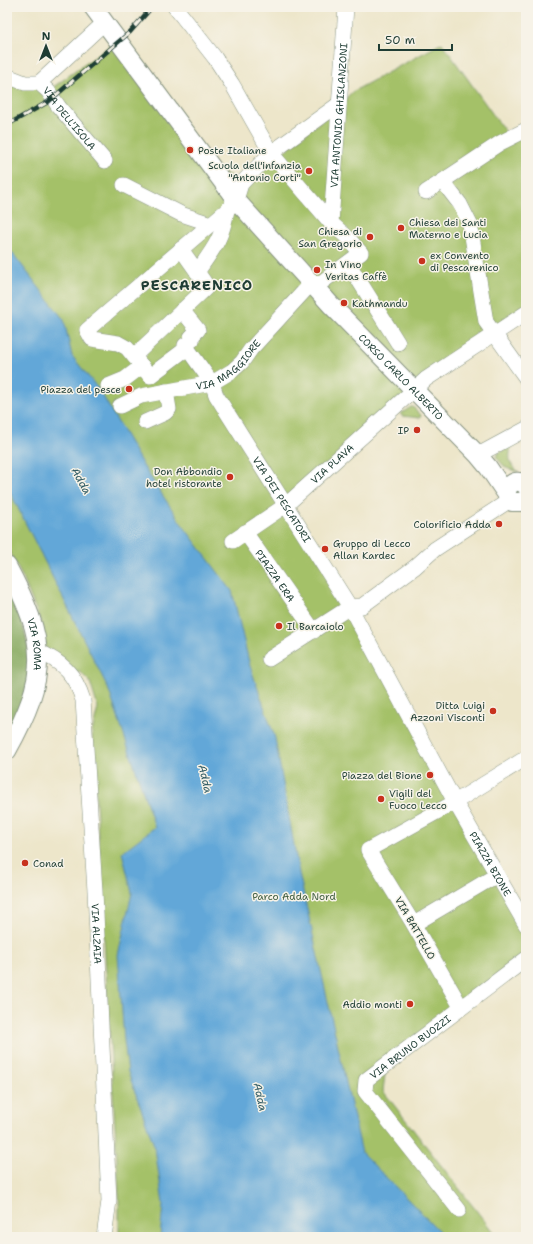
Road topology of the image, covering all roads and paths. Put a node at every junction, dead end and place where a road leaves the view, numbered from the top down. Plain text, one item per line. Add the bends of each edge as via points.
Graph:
1 (93, 7) edge
2 (175, 7) edge
3 (346, 7) edge
4 (104, 24) junction
5 (7, 76) edge
6 (39, 83) junction
7 (339, 104) junction
8 (526, 130) edge
9 (271, 153) junction
10 (105, 162) dead end
11 (443, 182) junction
12 (124, 185) dead end
13 (426, 192) dead end
14 (231, 205) junction
15 (331, 223) junction
16 (211, 224) junction
17 (181, 249) junction
18 (348, 263) junction
19 (197, 272) junction
20 (314, 286) junction
21 (182, 310) junction
22 (526, 313) edge
23 (493, 334) junction
24 (398, 343) dead end
25 (187, 348) junction
26 (138, 361) junction
27 (526, 378) edge
28 (125, 380) junction
29 (212, 383) junction
30 (108, 386) dead end
31 (166, 391) junction
32 (415, 391) junction
33 (135, 399) junction
34 (120, 406) dead end
35 (145, 422) dead end
36 (526, 429) edge
37 (483, 461) junction
38 (520, 492) edge
39 (286, 505) junction
40 (245, 532) junction
41 (233, 541) dead end
42 (7, 566) edge
43 (350, 608) junction
44 (314, 631) junction
45 (38, 651) junction
46 (269, 659) dead end
47 (7, 751) edge
48 (526, 758) edge
49 (455, 802) junction
50 (497, 875) junction
51 (414, 924) junction
52 (526, 925) edge
53 (526, 959) edge
54 (460, 1007) junction
55 (459, 1210) dead end
56 (104, 1237) edge

1 - 4 main road, CORSO CARLO ALBERTO
2 - 9 street via 215,58
3 - 7 street, VIA ANTONIO GHISLANZONI
4 - 6 street
4 - 14 main road, CORSO CARLO ALBERTO
5 - 6 street, VIA DELL'ISOLA via 25,83
6 - 10 street, VIA DELL'ISOLA
7 - 9 street
7 - 15 street, VIA ANTONIO GHISLANZONI
8 - 11 street via 500,143
9 - 14 street via 241,184
9 - 15 street
11 - 13 street
11 - 23 street via 460,204 470,224 486,322
12 - 16 street via 181,214
14 - 16 street
14 - 19 street via 214,249
14 - 20 main road, CORSO CARLO ALBERTO
15 - 18 street, VIA MAGGIORE via 361,253
16 - 17 street
17 - 19 street
17 - 26 street via 87,330 92,339 118,343 127,348
18 - 20 street, VIA MAGGIORE
18 - 24 street
19 - 21 street via 206,288
20 - 29 street, VIA MAGGIORE via 307,288 299,296 242,362
20 - 32 main road, CORSO CARLO ALBERTO
21 - 25 street via 198,330 191,337 192,340 185,345
21 - 26 street
22 - 23 street, VIA PLAVA
23 - 27 street
23 - 32 street, VIA PLAVA via 426,380
25 - 26 street via 150,376
25 - 29 street, VIA DEI PESCATORI
26 - 28 street
28 - 30 street
28 - 33 street
29 - 31 street, VIA MAGGIORE
29 - 39 street, VIA DEI PESCATORI via 216,395
31 - 33 street, VIA MAGGIORE
31 - 35 street via 169,409
32 - 37 main road, CORSO CARLO ALBERTO
32 - 39 street, VIA PLAVA
33 - 34 street, VIA MAGGIORE
36 - 37 street
37 - 38 main road, CORSO CARLO ALBERTO
38 - 43 street via 435,549 362,606
39 - 40 street, VIA PLAVA
39 - 43 street, VIA DEI PESCATORI
40 - 41 street
40 - 44 street, PIAZZA ERA
42 - 45 main road, VIA ROMA via 29,612
43 - 44 street
43 - 49 street, VIA DEI PESCATORI
44 - 46 street
45 - 47 main road, VIA ROMA via 38,676 34,694
45 - 56 street, VIA ALZAIA via 56,659 68,671 76,682 83,700 95,891 108,1193
48 - 49 street
49 - 50 street, PIAZZA BIONE
49 - 51 street, VIA BATTELLO via 368,850
50 - 51 street
50 - 52 street, PIAZZA BIONE
51 - 54 street, VIA BATTELLO
53 - 54 street, VIA BRUNO BUOZZI
54 - 55 street, VIA BRUNO BUOZZI via 366,1080 365,1091

